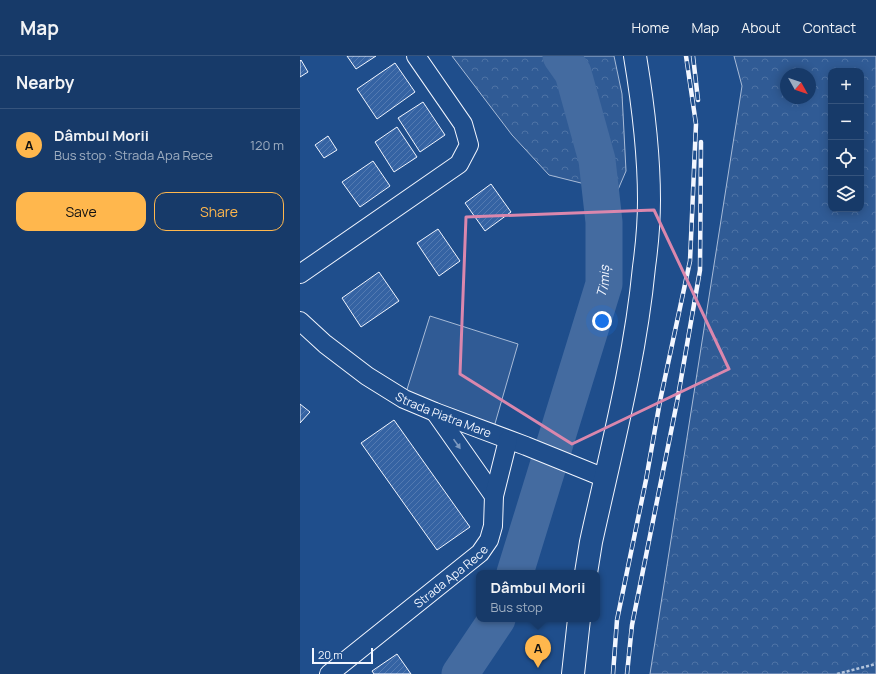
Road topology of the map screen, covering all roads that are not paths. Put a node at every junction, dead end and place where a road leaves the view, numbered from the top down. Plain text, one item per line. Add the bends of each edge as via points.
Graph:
1 (416, 56) edge
2 (635, 56) edge
3 (300, 274) edge
4 (300, 321) edge
5 (435, 412) junction
6 (508, 440) junction
7 (605, 478) junction
8 (494, 496) junction
9 (586, 570) edge
10 (579, 622) edge
11 (329, 674) edge
12 (573, 674) edge

1 - 3 street via 463,124 469,145 459,164
2 - 7 highway via 649,166 647,245 633,352
4 - 5 street, Strada Piatra Mare via 367,376 404,399
5 - 6 street, Strada Piatra Mare
5 -> 8 street
6 - 7 street, Strada Piatra Mare
6 - 8 street, Strada Apa Rece
7 - 9 highway
8 - 11 street, Strada Apa Rece via 493,526 489,540 480,553
10 - 12 highway

